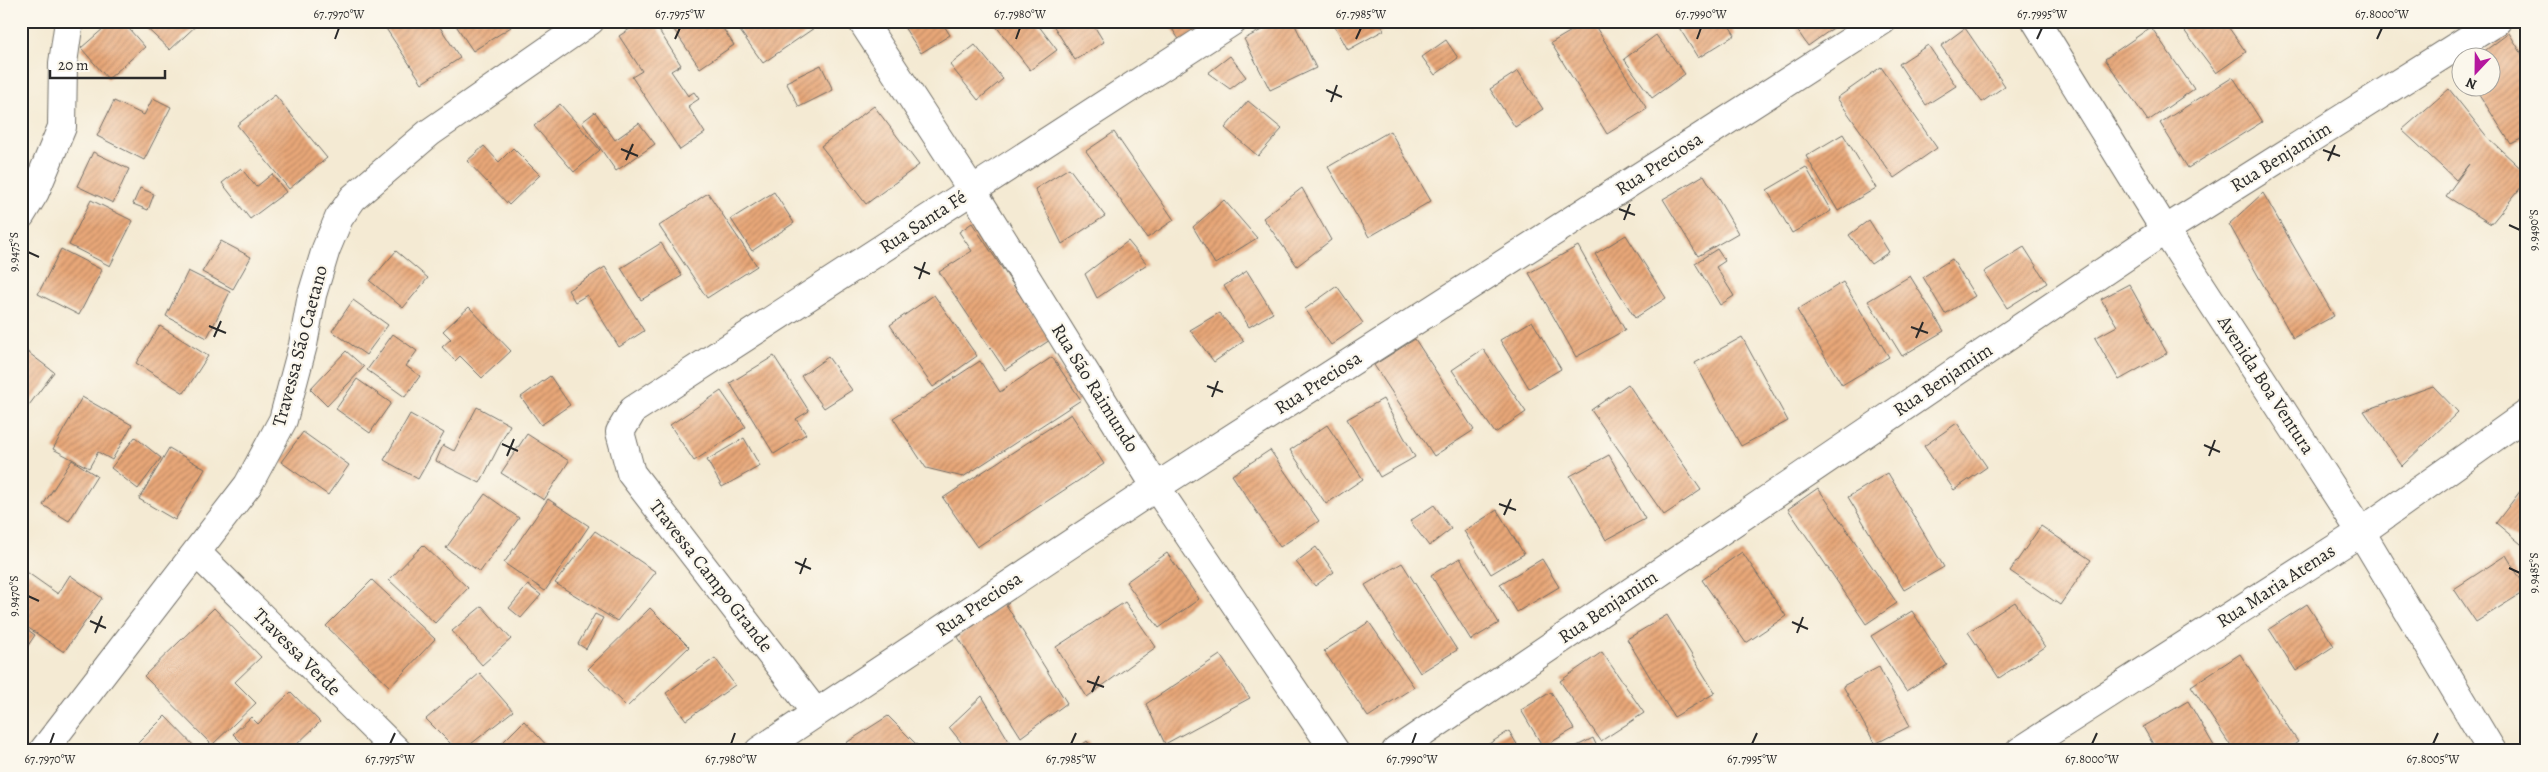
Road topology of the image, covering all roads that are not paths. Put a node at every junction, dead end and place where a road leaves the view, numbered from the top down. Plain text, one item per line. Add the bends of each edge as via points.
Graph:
1 (69, 21) edge
2 (590, 21) edge
3 (862, 21) edge
4 (1233, 21) edge
5 (1882, 21) edge
6 (2036, 21) edge
7 (2497, 21) edge
8 (972, 190) junction
9 (21, 215) edge
10 (2165, 230) junction
11 (2527, 414) edge
12 (620, 432) joint
13 (1156, 487) junction
14 (2361, 532) junction
15 (198, 553) junction
16 (816, 713) junction
17 (43, 751) edge
18 (397, 751) edge
19 (759, 751) edge
20 (1334, 751) edge
21 (1396, 751) edge
22 (2020, 751) edge
23 (2492, 751) edge

1 - 9 street via 63,64 62,127 35,192
2 - 15 street, Travessa São Caetano via 429,133 353,198 339,218 326,249 283,420 248,485
3 - 8 street, Rua São Raimundo
4 - 8 street, Rua Santa Fé
5 - 13 street, Rua Preciosa
6 - 10 street, Avenida Boa Ventura
7 - 10 street, Rua Benjamim
8 - 12 street, Rua Santa Fé via 633,410
8 - 13 street, Rua São Raimundo
10 - 14 street, Avenida Boa Ventura
10 - 21 street, Rua Benjamim
11 - 14 street, Rua Maria Atenas
12 - 16 street, Travessa Campo Grande via 631,473
13 - 16 street, Rua Preciosa
13 - 20 street, Rua São Raimundo
14 - 22 street, Rua Maria Atenas
14 - 23 street, Avenida Boa Ventura
15 - 17 street, Travessa São Caetano
15 - 18 street, Travessa Verde
16 - 19 street, Rua Preciosa

